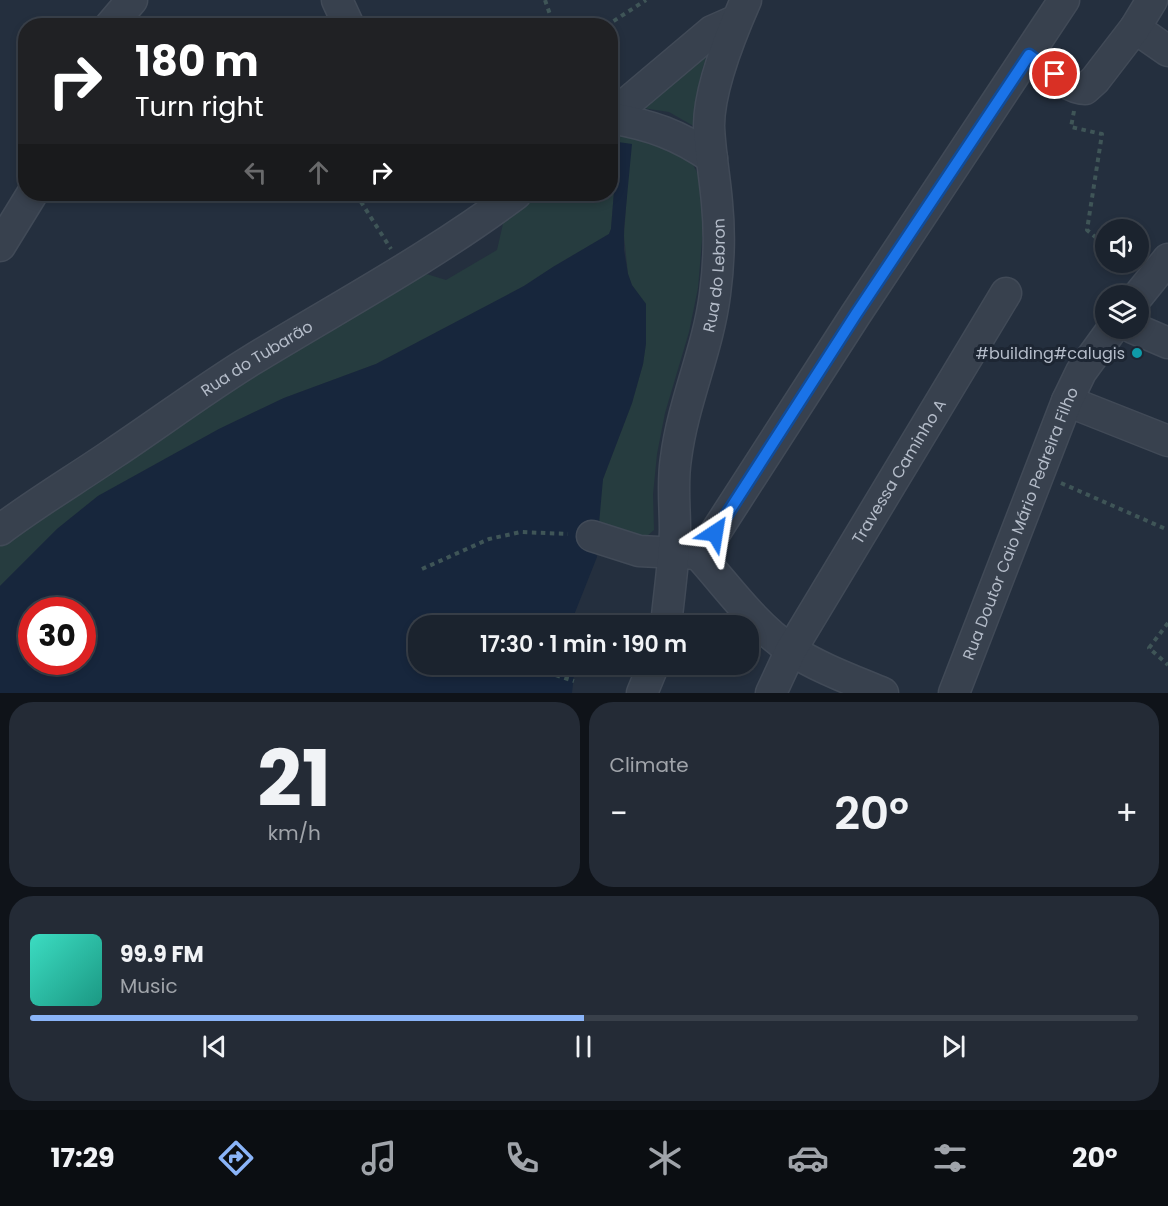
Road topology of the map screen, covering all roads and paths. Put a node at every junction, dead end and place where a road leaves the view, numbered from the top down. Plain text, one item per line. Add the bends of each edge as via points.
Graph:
1 (115, 0) edge
2 (132, 0) edge
3 (337, 0) edge
4 (545, 0) edge
5 (646, 0) edge
6 (1064, 0) edge
7 (1152, 0) edge
8 (742, 10) edge
9 (111, 18) edge
10 (116, 18) edge
11 (345, 18) edge
12 (551, 18) edge
13 (618, 18) edge
14 (1135, 28) junction
15 (1168, 51) edge
16 (1029, 55) junction
17 (1078, 89) junction
18 (618, 111) edge
19 (618, 119) edge
20 (712, 158) junction
21 (28, 201) edge
22 (360, 201) edge
23 (507, 201) edge
24 (1095, 237) edge
25 (0, 246) edge
26 (404, 271) junction
27 (1006, 292) dead end
28 (1149, 335) edge
29 (1105, 339) edge
30 (1168, 343) edge
31 (1067, 401) junction
32 (1168, 441) edge
33 (1038, 473) junction
34 (0, 530) edge
35 (1168, 530) edge
36 (592, 536) joint
37 (686, 553) junction
38 (422, 569) dead end
39 (669, 615) edge
40 (1168, 623) edge
41 (791, 650) junction
42 (1168, 665) edge
43 (555, 675) edge
44 (649, 675) edge
45 (574, 681) dead end
46 (642, 693) edge
47 (771, 693) edge
48 (883, 693) edge
49 (954, 693) edge

1 - 9 street
2 - 10 street
3 - 11 street
4 - 12 path
5 - 13 path
6 - 16 street
7 - 14 street
8 - 18 street
8 - 20 street, Rua do Lebron via 714,93 709,125
14 - 15 street
14 - 17 street via 1095,80 1085,89
16 - 17 street
16 - 37 street via 715,533
17 - 24 path via 1071,128 1102,134 1087,230
19 - 20 street via 666,131
20 - 37 street, Rua do Lebron via 718,216 715,294 708,334 686,406 673,491 675,529
21 - 25 street
22 - 26 path
23 - 26 street, Rua do Tubarão
26 - 34 street, Rua do Tubarão via 248,362
27 - 41 street, Travessa Caminho A
28 - 30 street
29 - 31 street, Rua Doutor Caio Mário Pedreira Filho via 1081,372
31 - 32 street
31 - 33 street, Rua Doutor Caio Mário Pedreira Filho
33 - 35 path
33 - 49 street, Rua Doutor Caio Mário Pedreira Filho
36 - 37 street via 639,551
36 - 38 path via 522,532 489,539
37 - 39 street, Rua do Lebron
37 - 41 street
40 - 42 path via 1149,648
41 - 47 street, Travessa Caminho A
41 - 48 street
43 - 45 path
44 - 46 street

